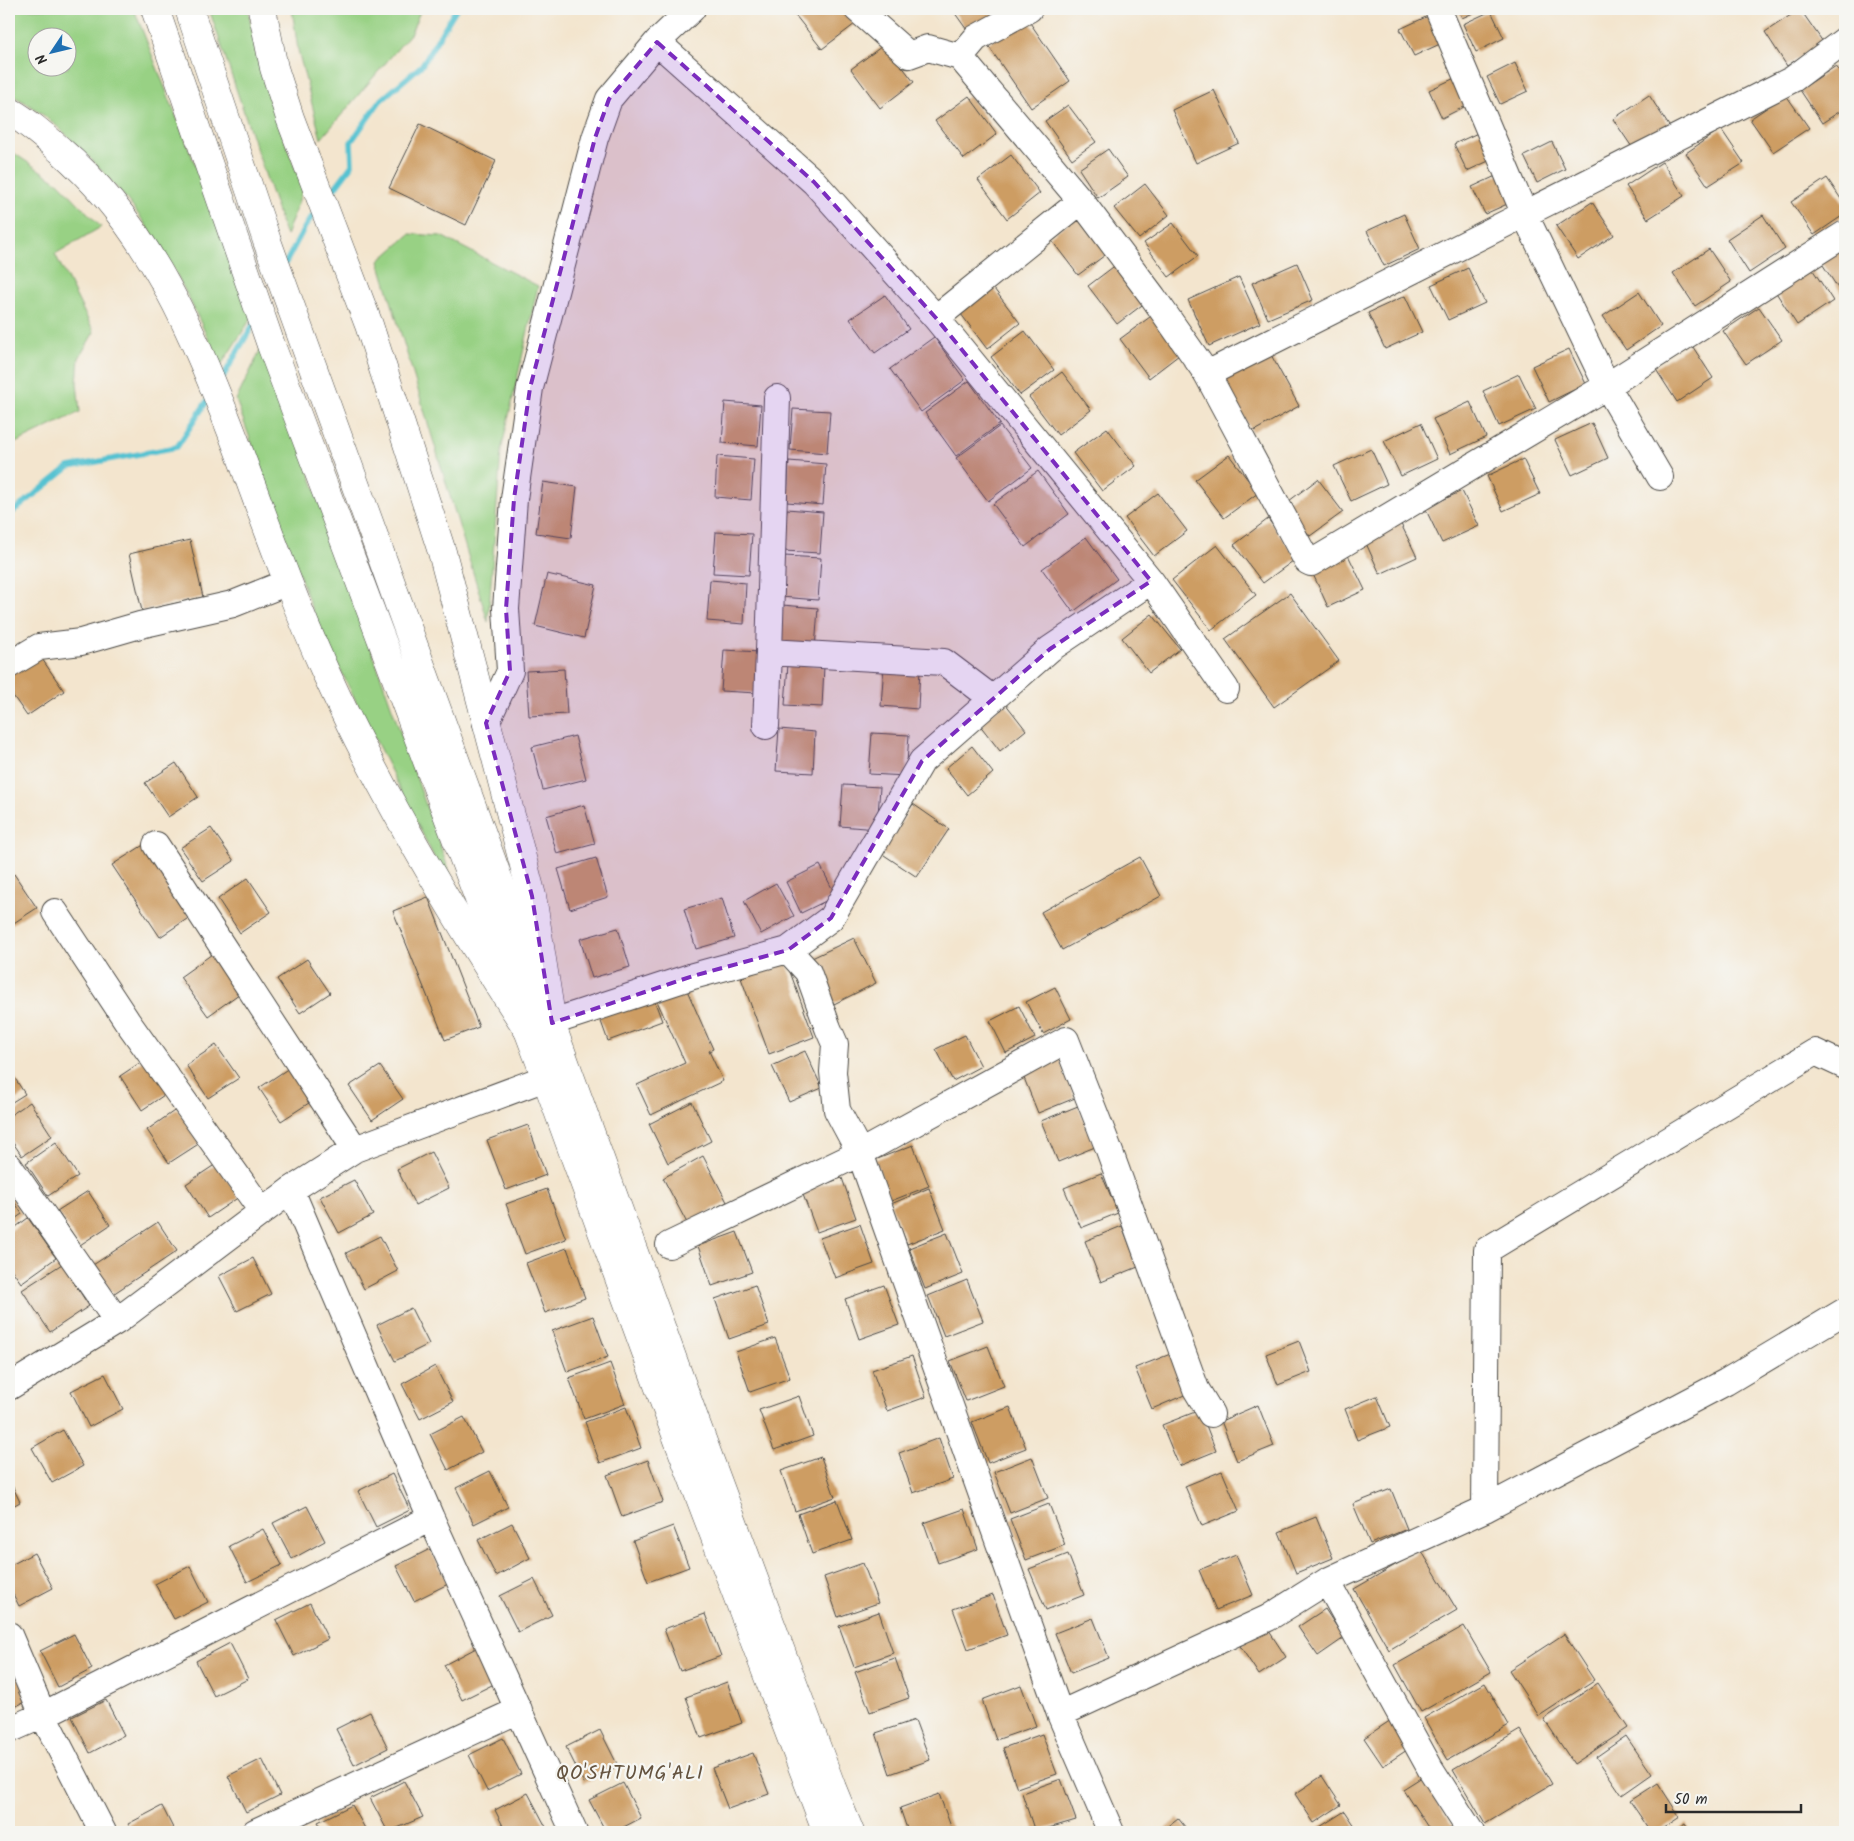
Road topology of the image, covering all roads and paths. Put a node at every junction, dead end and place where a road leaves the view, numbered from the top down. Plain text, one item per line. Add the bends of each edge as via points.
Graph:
1 (155, 9) edge
2 (189, 9) edge
3 (262, 9) edge
4 (692, 9) edge
5 (857, 9) edge
6 (1029, 9) edge
7 (1438, 9) edge
8 (1845, 40) edge
9 (657, 42) junction
10 (960, 57) junction
11 (9, 111) edge
12 (1081, 201) junction
13 (1525, 215) junction
14 (1845, 234) edge
15 (936, 318) junction
16 (1206, 374) junction
17 (1608, 386) junction
18 (777, 398) dead end
19 (1660, 476) dead end
20 (1151, 581) junction
21 (288, 582) junction
22 (769, 652) junction
23 (9, 665) edge
24 (1226, 689) dead end
25 (993, 699) junction
26 (486, 723) junction
27 (766, 726) dead end
28 (156, 845) dead end
29 (55, 912) dead end
30 (788, 950) junction
31 (540, 1027) junction
32 (1845, 1066) edge
33 (558, 1073) junction
34 (355, 1149) junction
35 (860, 1153) junction
36 (9, 1166) edge
37 (291, 1190) junction
38 (262, 1211) junction
39 (669, 1245) dead end
40 (1845, 1311) edge
41 (117, 1321) junction
42 (9, 1387) edge
43 (1211, 1414) dead end
44 (1485, 1508) junction
45 (431, 1518) junction
46 (1327, 1581) junction
47 (9, 1635) edge
48 (519, 1710) junction
49 (43, 1714) junction
50 (1060, 1714) junction
51 (9, 1730) edge
52 (103, 1832) edge
53 (255, 1832) edge
54 (574, 1832) edge
55 (826, 1832) edge
56 (850, 1832) edge
57 (1111, 1832) edge
58 (1471, 1832) edge

1 - 31 main road via 271,345
2 - 31 main road
3 - 26 main road via 274,68 307,166 369,325 442,552
4 - 9 street
5 - 10 street via 909,55 928,48
6 - 10 street via 976,38
7 - 13 street
8 - 13 street via 1792,79
9 - 15 street via 814,182
9 - 26 street via 609,99 530,388 514,499 506,609 510,671
10 - 12 street
11 - 21 main road via 76,164 118,209 163,277 203,359
12 - 15 street
12 - 16 street
13 - 16 street
13 - 17 street
14 - 17 street
15 - 20 street
16 - 17 street via 1307,561 1311,563
17 - 19 street
18 - 22 street
20 - 24 street
20 - 25 street via 1050,649
21 - 23 street via 234,604 81,642 38,647
21 - 31 main road via 325,671 367,757 462,930
22 - 25 street via 944,662
22 - 27 street
25 - 30 street via 922,761 832,918
26 - 31 main road via 532,896
28 - 34 street
29 - 38 street via 127,1021
30 - 31 street via 693,976
30 - 35 street via 808,972 834,1044 837,1110
31 - 33 main road
32 - 44 street via 1815,1052 1487,1250
33 - 34 street
33 - 55 main road via 678,1440
33 - 56 main road via 697,1426
34 - 37 street
35 - 39 street
35 - 43 street via 1066,1040 1196,1389
35 - 50 street
36 - 41 street
37 - 38 street
37 - 45 street
38 - 41 street
40 - 44 street via 1726,1382
41 - 42 street
44 - 46 street
45 - 48 street
45 - 49 street
46 - 50 street via 1268,1618
46 - 58 street via 1430,1768
47 - 49 street
48 - 53 street
48 - 54 street
49 - 51 street
49 - 52 street
50 - 57 street

